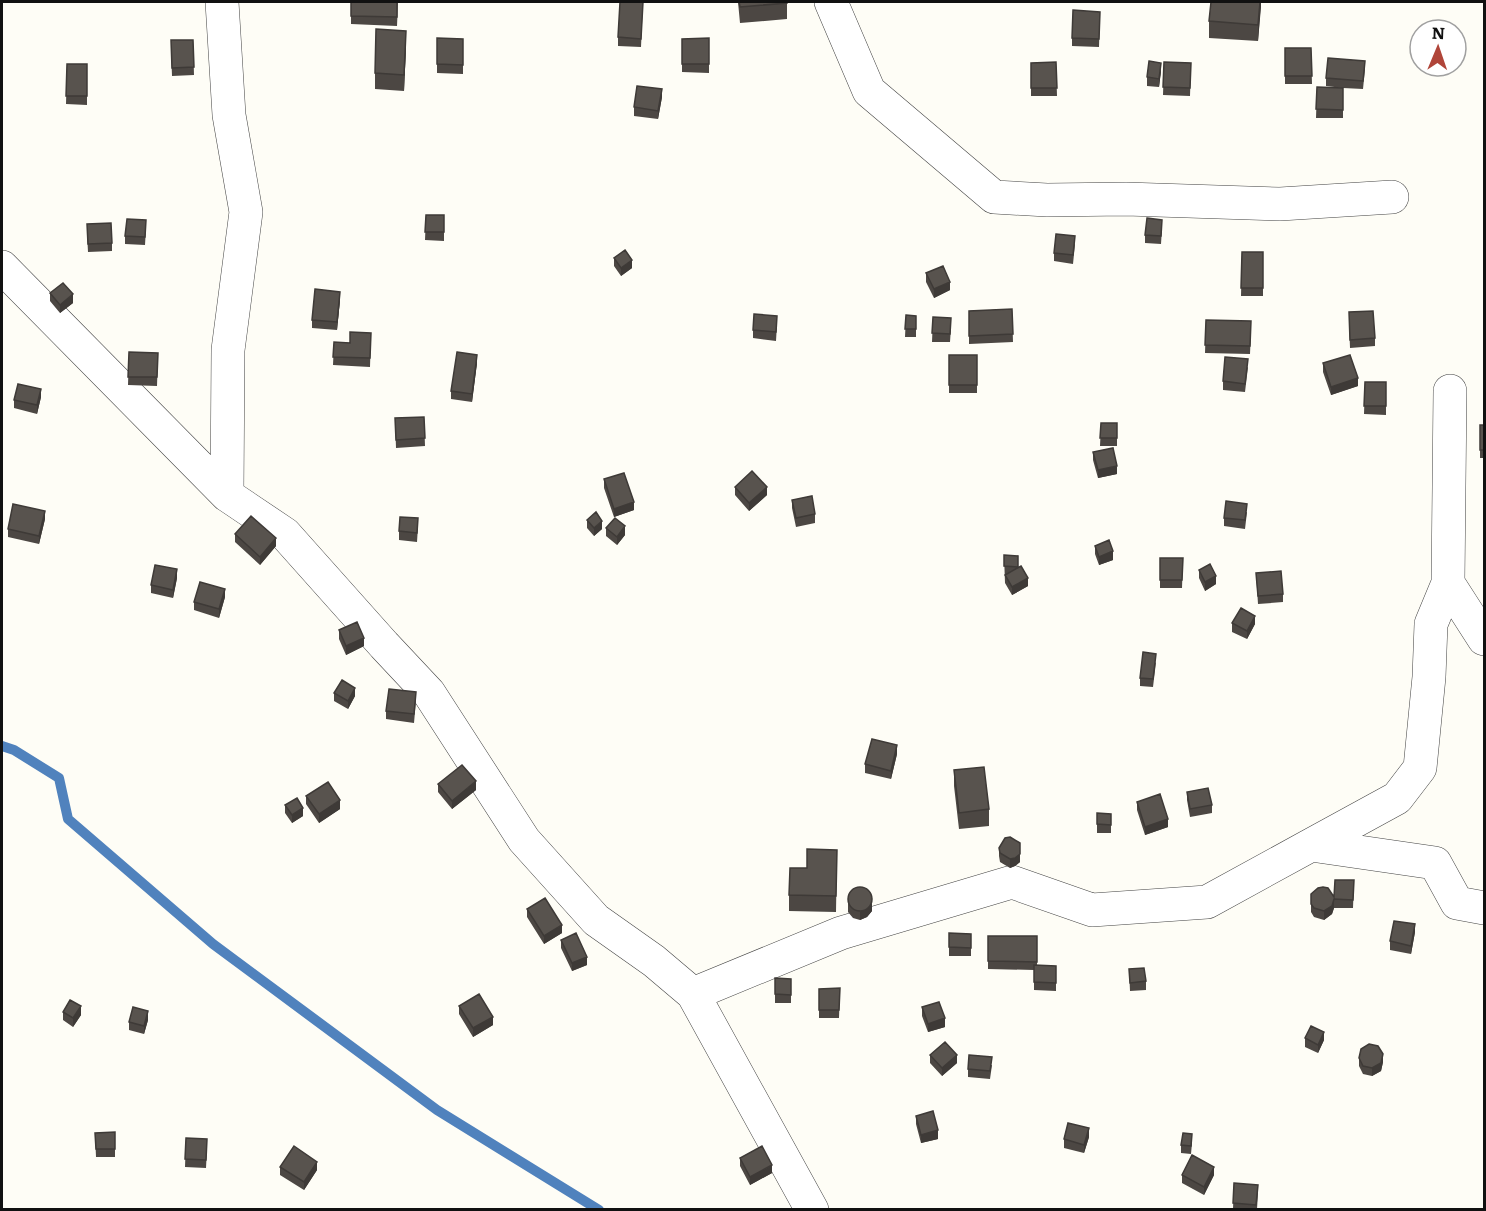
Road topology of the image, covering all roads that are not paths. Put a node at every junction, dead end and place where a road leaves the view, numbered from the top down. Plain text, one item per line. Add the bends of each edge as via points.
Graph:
1 (222, 2) edge
2 (831, 2) edge
3 (1392, 197) dead end
4 (2, 267) edge
5 (1450, 391) dead end
6 (226, 495) junction
7 (1448, 583) junction
8 (1485, 639) edge
9 (1311, 845) junction
10 (1485, 908) edge
11 (693, 994) junction
12 (812, 1209) edge

1 - 6 street via 229,115 246,212 228,350
2 - 3 street via 869,91 994,197 1280,204
4 - 6 street
5 - 7 street
6 - 11 street via 285,534 429,693 524,840 596,920
7 - 8 street
7 - 9 street via 1431,624 1420,768 1397,798
9 - 10 street via 1435,863 1457,903
9 - 11 street via 1207,902 1092,910 1012,882 841,933
11 - 12 street

